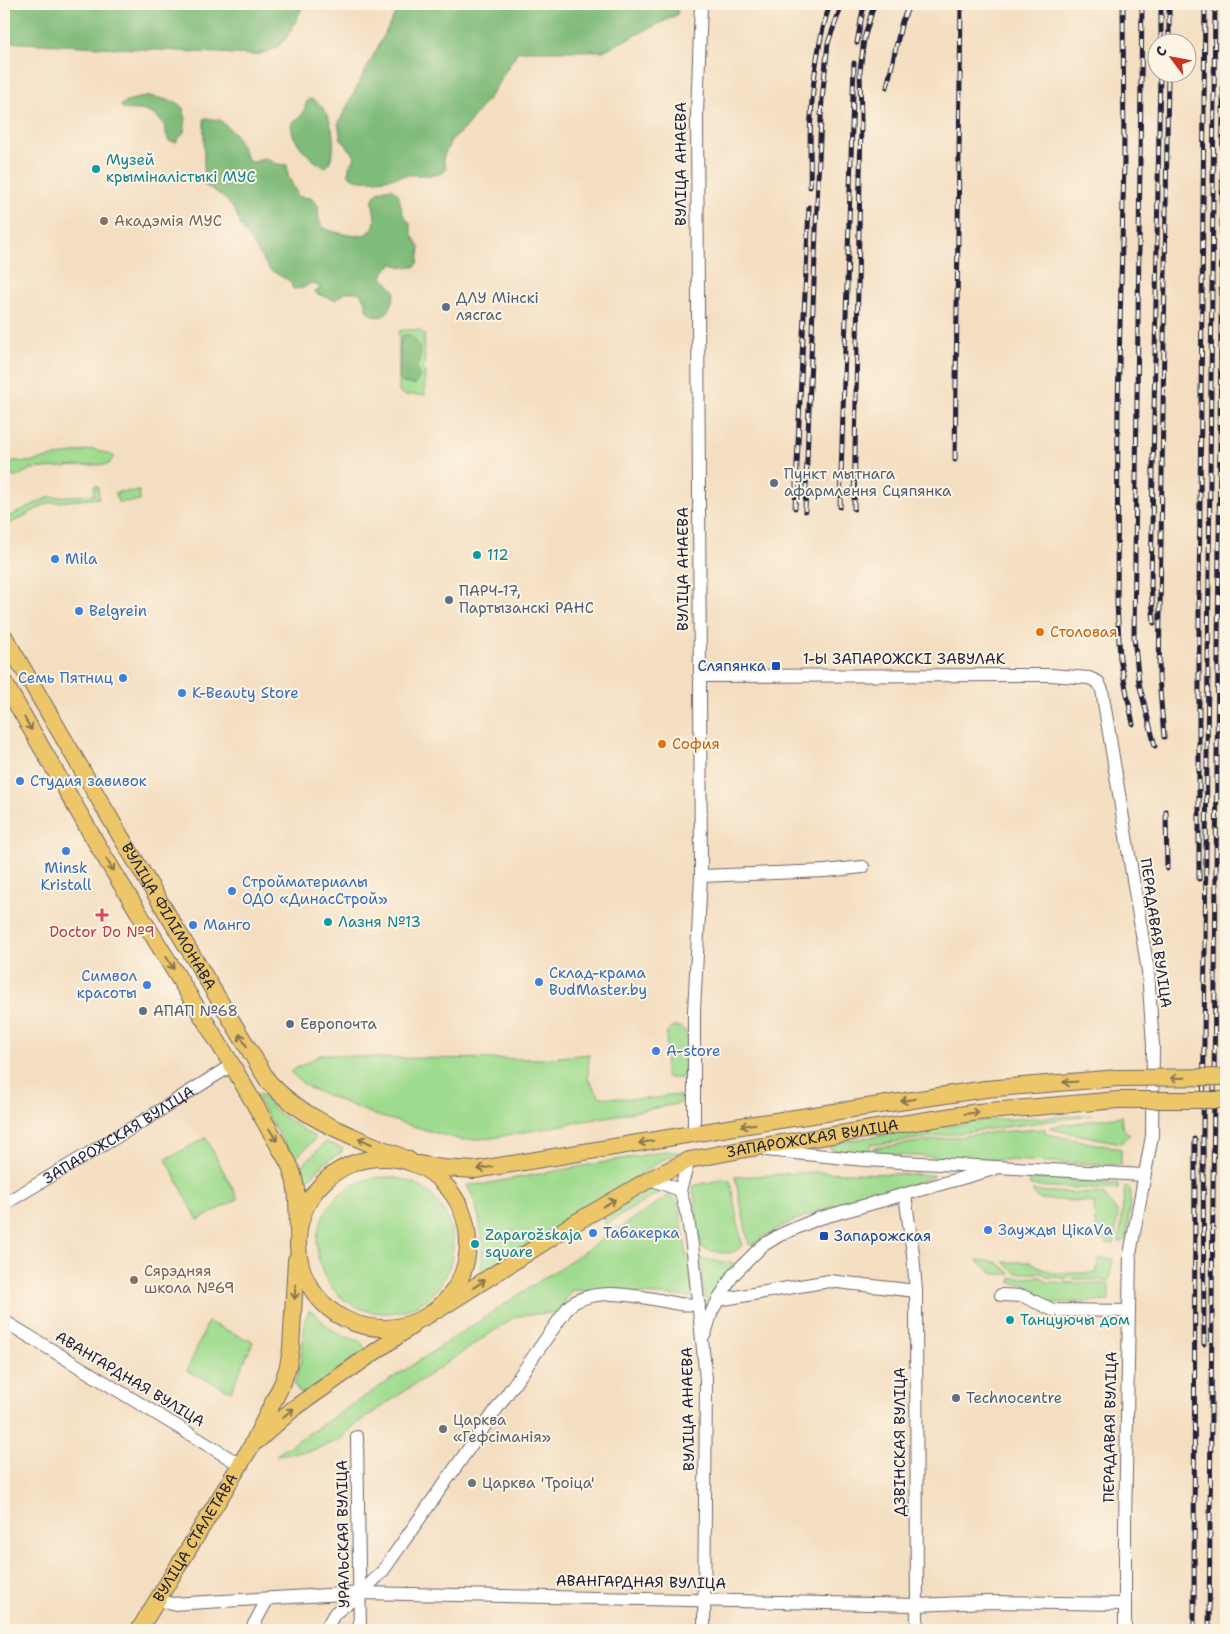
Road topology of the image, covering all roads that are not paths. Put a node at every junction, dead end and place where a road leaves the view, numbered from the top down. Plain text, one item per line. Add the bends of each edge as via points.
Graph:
1 (701, 4) edge
2 (4, 636) edge
3 (700, 676) junction
4 (4, 682) edge
5 (1102, 690) joint
6 (863, 866) dead end
7 (701, 876) junction
8 (232, 1065) junction
9 (1226, 1077) edge
10 (1226, 1100) edge
11 (694, 1134) junction
12 (751, 1148) junction
13 (689, 1160) junction
14 (414, 1162) junction
15 (1001, 1167) junction
16 (1144, 1175) junction
17 (650, 1178) junction
18 (680, 1190) junction
19 (905, 1194) junction
20 (4, 1204) edge
21 (297, 1238) junction
22 (916, 1291) junction
23 (1001, 1295) dead end
24 (718, 1300) junction
25 (699, 1305) junction
26 (438, 1310) junction
27 (1128, 1311) junction
28 (422, 1320) junction
29 (4, 1321) edge
30 (703, 1339) junction
31 (358, 1437) dead end
32 (252, 1445) junction
33 (239, 1464) junction
34 (361, 1593) junction
35 (268, 1598) junction
36 (157, 1600) junction
37 (704, 1600) junction
38 (1124, 1604) junction
39 (917, 1605) junction
40 (138, 1630) edge
41 (251, 1630) edge
42 (325, 1630) edge
43 (360, 1630) edge
44 (704, 1630) edge
45 (917, 1630) edge
46 (1125, 1630) edge

1 - 3 street, ВУЛІЦА АНАЕВА via 697,114
14 -> 2 main road, ВУЛІЦА ФІЛІМОНАВА via 318,1120 291,1103 268,1081
3 - 5 street, 1-Ы ЗАПАРОЖСКІ ЗАВУЛАК via 1051,675 1089,678 1098,682
3 - 7 street, ВУЛІЦА АНАЕВА
4 -> 8 main road, ВУЛІЦА ФІЛІМОНАВА via 101,851
5 - 16 street, ПЕРАДАВАЯ ВУЛІЦА via 1148,971 1153,1045 1152,1136
6 - 7 street via 826,871
7 - 11 street, ВУЛІЦА АНАЕВА via 694,1011
8 - 20 street, ЗАПАРОЖСКАЯ ВУЛІЦА
8 -> 21 main road, ВУЛІЦА ФІЛІМОНАВА via 292,1170 297,1196
9 -> 11 main road, ЗАПАРОЖСКАЯ ВУЛІЦА, bridge via 1118,1078 985,1088
12 -> 10 main road, ЗАПАРОЖСКАЯ ВУЛІЦА, bridge via 978,1112 1118,1100
11 -> 14 main road, ЗАПАРОЖСКАЯ ВУЛІЦА via 475,1170
12 - 13 main road, ЗАПАРОЖСКАЯ ВУЛІЦА
12 - 15 street via 865,1160
13 - 17 main road, ЗАПАРОЖСКАЯ ВУЛІЦА
13 - 18 street
14 - 21 main road via 391,1157 372,1158 354,1162 337,1171 311,1197 302,1214
14 - 26 main road via 433,1172 446,1184 456,1198 468,1232 465,1266 459,1283
15 - 16 street
15 - 19 street
16 - 27 street, ПЕРАДАВАЯ ВУЛІЦА via 1130,1254
17 - 18 street
26 -> 17 main road, ЗАПАРОЖСКАЯ ВУЛІЦА via 568,1226
18 - 25 street, ВУЛІЦА АНАЕВА via 689,1228
19 - 22 street, ДЗВІНСКАЯ ВУЛІЦА
19 - 24 street via 817,1220 780,1235 746,1260
21 - 28 main road via 300,1264 309,1284 322,1302 339,1315 358,1324 379,1328
21 -> 32 main road via 288,1366
22 - 24 street via 829,1281
22 - 39 street, ДЗВІНСКАЯ ВУЛІЦА
23 - 27 street via 1023,1296 1053,1310
24 - 30 street
25 - 30 street, ВУЛІЦА АНАЕВА
25 - 34 street via 630,1295 596,1295 576,1300 561,1315 382,1572
26 - 28 main road
27 - 38 street, ПЕРАДАВАЯ ВУЛІЦА
32 -> 28 main road via 294,1409
29 - 33 street, АВАНГАРДНАЯ ВУЛІЦА
30 - 37 street, ВУЛІЦА АНАЕВА via 706,1379
31 - 34 street, УРАЛЬСКАЯ ВУЛІЦА
32 - 33 main road, ВУЛІЦА СТАЛЕТАВА
33 - 36 main road, ВУЛІЦА СТАЛЕТАВА
34 - 35 street, АВАНГАРДНАЯ ВУЛІЦА
34 - 37 street, АВАНГАРДНАЯ ВУЛІЦА
34 - 42 street via 335,1613
34 - 43 street, УРАЛЬСКАЯ ВУЛІЦА
35 - 36 street, АВАНГАРДНАЯ ВУЛІЦА via 172,1604
35 - 41 street
36 - 40 main road, ВУЛІЦА СТАЛЕТАВА
37 - 39 street, АВАНГАРДНАЯ ВУЛІЦА
37 - 44 street, ВУЛІЦА АНАЕВА
38 - 39 street, АВАНГАРДНАЯ ВУЛІЦА via 986,1602
38 - 46 street, ПЕРАДАВАЯ ВУЛІЦА
39 - 45 street, ДЗВІНСКАЯ ВУЛІЦА

